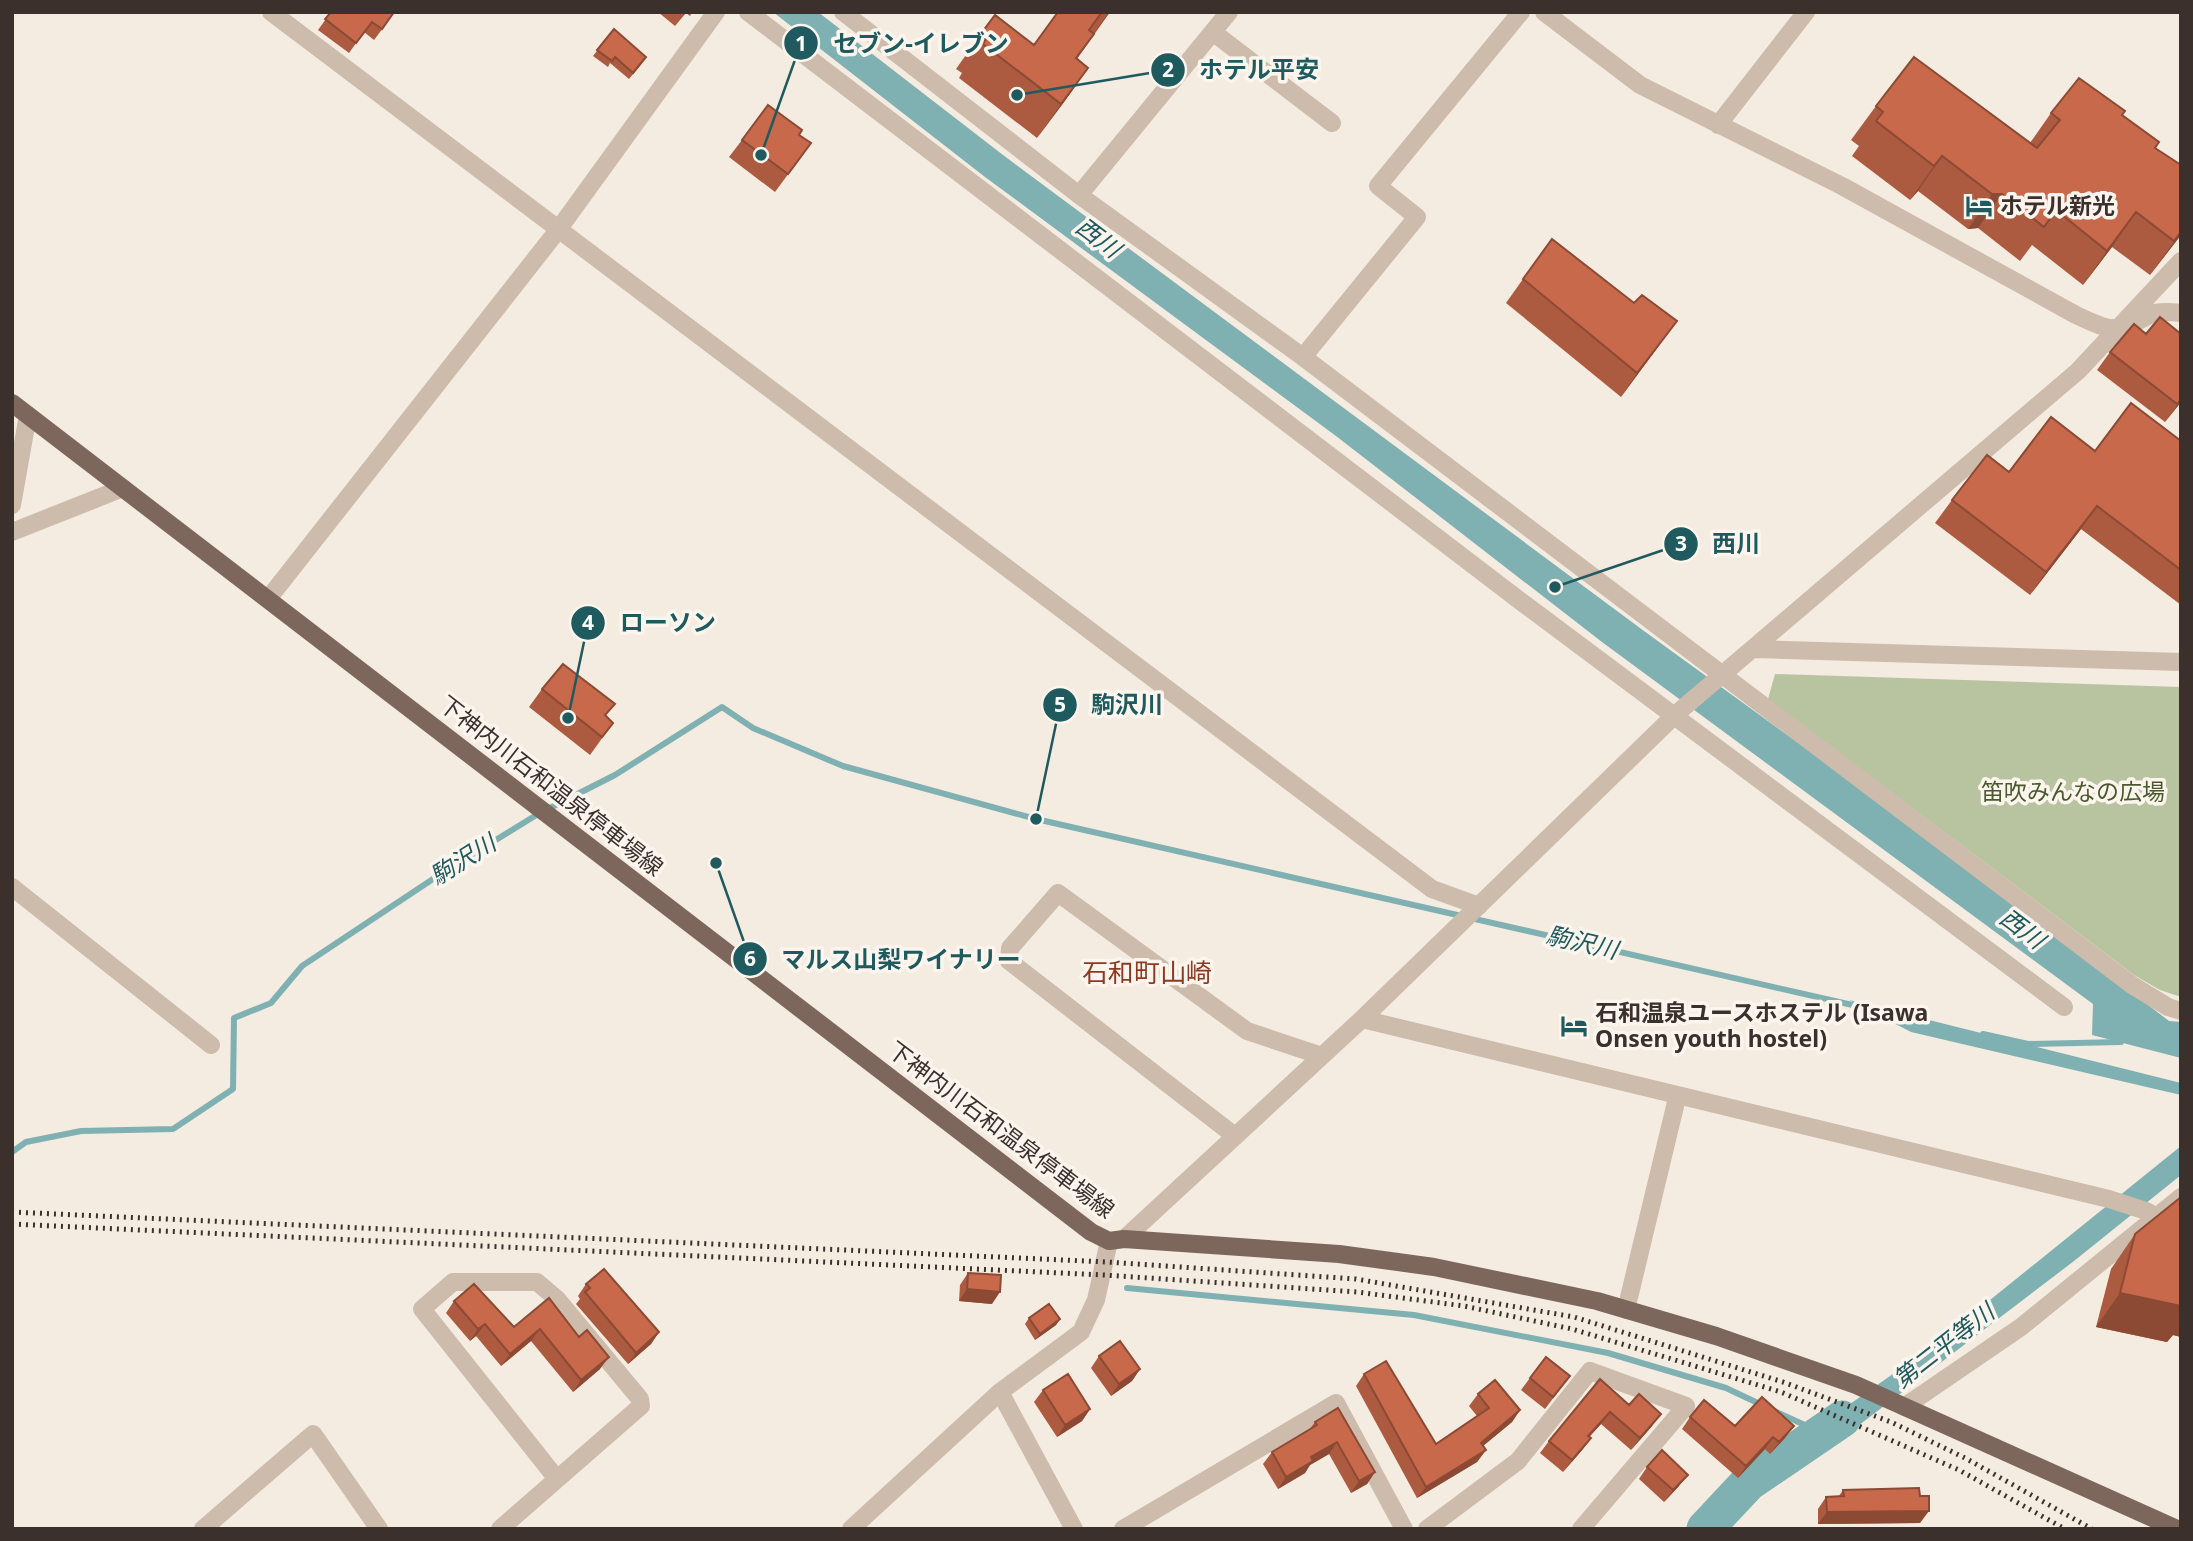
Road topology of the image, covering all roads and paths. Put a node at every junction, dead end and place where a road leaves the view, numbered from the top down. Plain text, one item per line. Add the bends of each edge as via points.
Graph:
1 (271, 12) edge
2 (716, 12) edge
3 (748, 12) edge
4 (843, 12) edge
5 (1229, 12) edge
6 (1521, 12) edge
7 (1544, 12) edge
8 (1806, 12) edge
9 (1214, 33) junction
10 (1332, 123) dead end
11 (1718, 125) junction
12 (1079, 195) junction
13 (558, 230) junction
14 (2181, 261) edge
15 (2181, 313) edge
16 (2121, 328) junction
17 (1303, 357) junction
18 (12, 403) edge
19 (28, 415) junction
20 (123, 488) junction
21 (12, 505) edge
22 (12, 532) edge
23 (268, 598) junction
24 (1755, 649) junction
25 (2181, 662) edge
26 (1720, 677) junction
27 (1681, 710) junction
28 (12, 887) edge
29 (1478, 906) junction
30 (2064, 1007) dead end
31 (2181, 1011) edge
32 (1362, 1019) junction
33 (211, 1045) dead end
34 (1322, 1056) junction
35 (1677, 1098) junction
36 (1235, 1136) junction
37 (2181, 1197) edge
38 (2152, 1214) junction
39 (1117, 1240) junction
40 (1626, 1310) junction
41 (1000, 1392) junction
42 (1901, 1405) junction
43 (557, 1479) junction
44 (203, 1529) edge
45 (379, 1529) edge
46 (500, 1529) edge
47 (851, 1529) edge
48 (1074, 1529) edge
49 (1123, 1529) edge
50 (1404, 1529) edge
51 (1427, 1529) edge
52 (1581, 1529) edge
53 (2177, 1529) edge

1 - 13 street
2 - 13 street
3 - 27 street via 1501,586
4 - 12 street
5 - 9 street
6 - 17 street via 1378,186 1417,217
7 - 11 street via 1640,85
8 - 11 street
9 - 10 street
9 - 12 street
11 - 16 street via 1842,186 2076,315 2096,325
12 - 17 street
13 - 23 street
13 - 29 street via 1421,881
14 - 16 street
15 - 16 street via 2154,311
16 - 24 street via 2078,371
17 - 26 street
18 - 19 main road, 下神内川石和温泉停車場線
19 - 20 main road, 下神内川石和温泉停車場線
19 - 21 street
20 - 22 street
20 - 23 main road, 下神内川石和温泉停車場線
23 - 39 main road, 下神内川石和温泉停車場線 via 1091,1232
24 - 25 street
24 - 26 street
26 - 27 street
26 - 31 street via 2132,985
27 - 29 street
27 - 30 street
28 - 33 street
29 - 32 street
32 - 34 street
32 - 35 street
34 - 36 street
34 - 36 street via 1247,1031 1058,892 1010,948 1009,961
35 - 38 street via 2109,1199
35 - 40 street
36 - 39 street
37 - 38 street
38 - 42 street via 2021,1327
39 - 40 main road, 下神内川石和温泉停車場線 via 1339,1254 1434,1267
39 - 41 street via 1081,1332
40 - 42 main road, 下神内川石和温泉停車場線 via 1716,1336
41 - 47 street
41 - 48 street
42 - 53 main road, 下神内川石和温泉停車場線
43 - 43 street via 641,1406 640,1399 557,1299 537,1282 453,1282 422,1309
43 - 46 street
44 - 45 street via 313,1434
49 - 50 street via 1336,1403
51 - 52 street via 1518,1461 1590,1371 1686,1406

